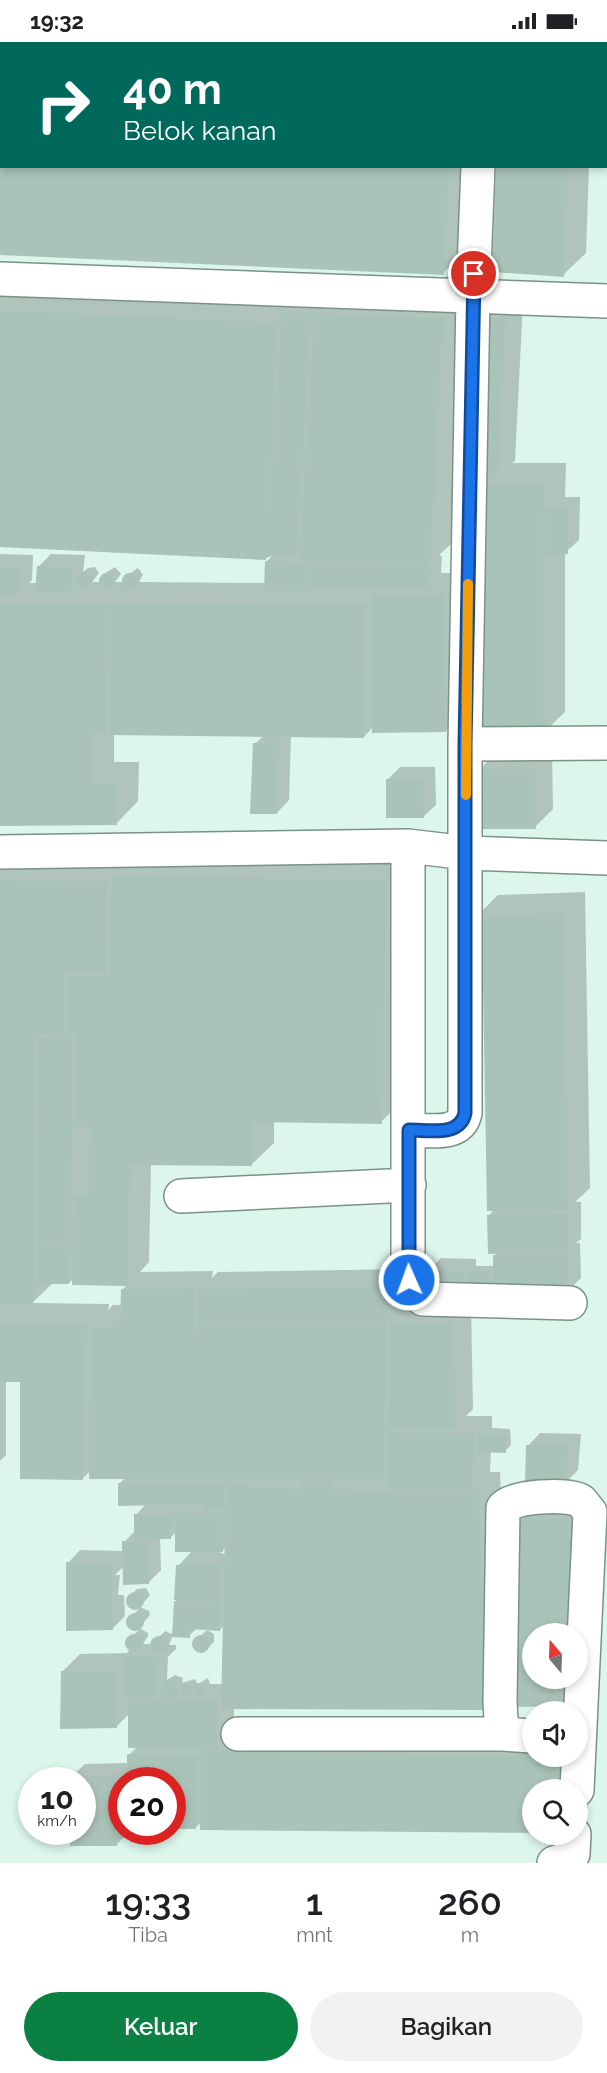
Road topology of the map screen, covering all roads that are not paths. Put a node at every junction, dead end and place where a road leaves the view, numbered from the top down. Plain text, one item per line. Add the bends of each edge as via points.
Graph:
1 (478, 168) edge
2 (0, 279) edge
3 (473, 295) junction
4 (607, 302) edge
5 (607, 743) edge
6 (465, 744) junction
7 (408, 846) junction
8 (0, 852) edge
9 (467, 853) junction
10 (607, 858) edge
11 (409, 1130) junction
12 (409, 1185) junction
13 (181, 1196) dead end
14 (570, 1303) dead end
15 (580, 1701) edge
16 (238, 1734) dead end
17 (517, 1735) edge
18 (573, 1845) edge
19 (554, 1863) edge

1 - 3 lane
2 - 3 lane
3 - 4 lane
3 - 6 lane
5 - 6 lane
6 - 9 lane
7 - 8 lane
7 - 9 lane
7 - 11 lane
9 - 10 lane
9 - 11 lane via 463,1123 456,1129
11 - 12 lane
12 - 13 lane
12 - 14 lane via 408,1272 416,1296
15 - 17 lane via 590,1512 581,1501 570,1497 513,1500 503,1508 500,1703
16 - 17 lane
18 - 19 lane via 569,1858

